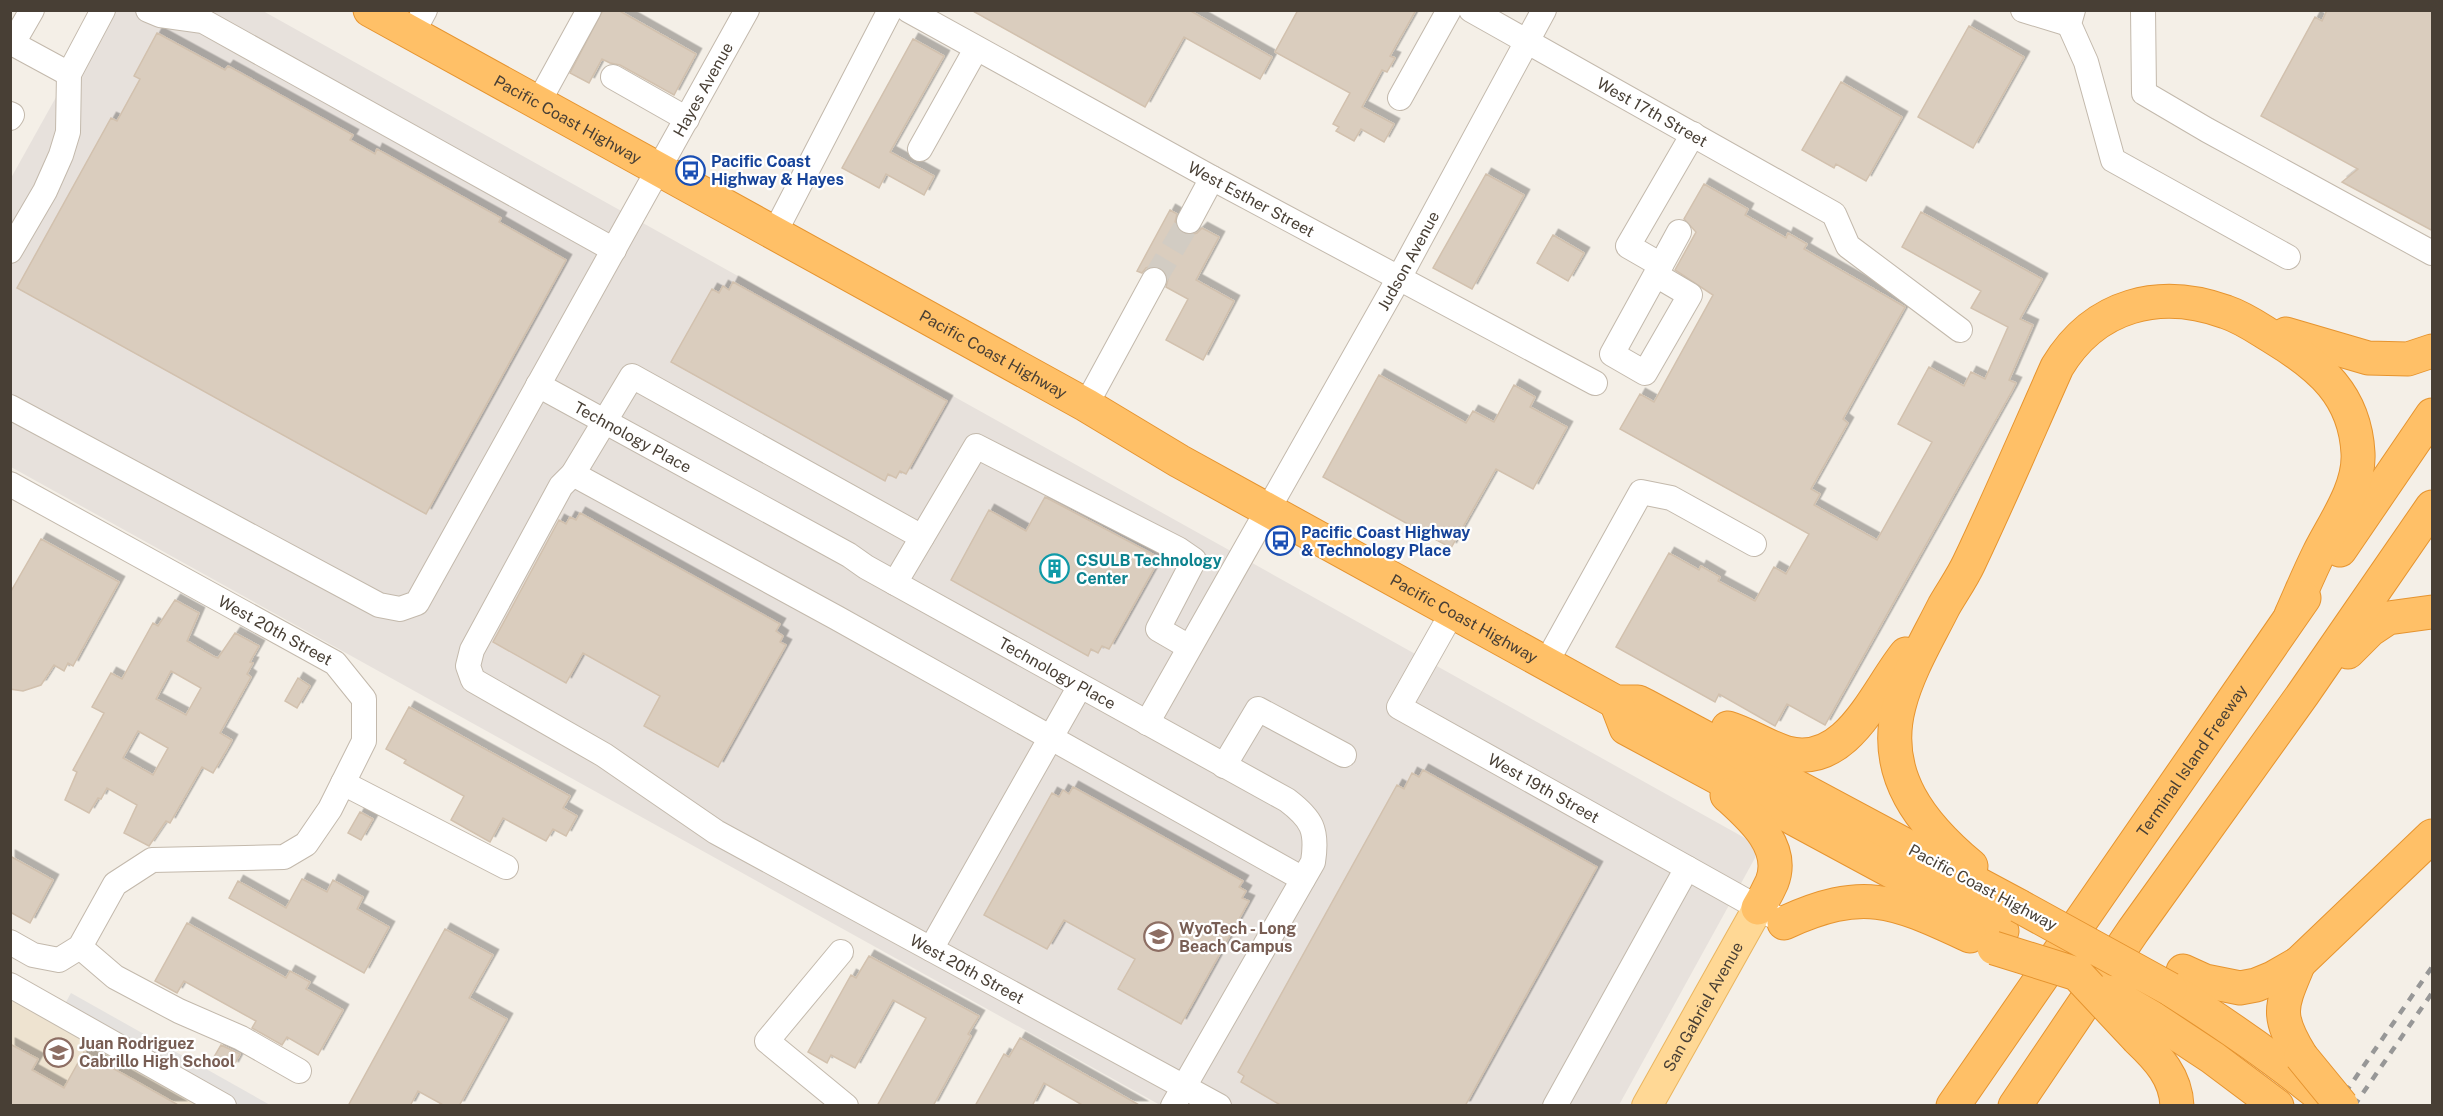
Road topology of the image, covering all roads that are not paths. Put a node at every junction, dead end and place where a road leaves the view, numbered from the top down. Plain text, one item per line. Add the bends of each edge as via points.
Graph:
1 (32, 10) edge
2 (103, 10) edge
3 (148, 10) edge
4 (370, 10) edge
5 (589, 10) edge
6 (747, 10) edge
7 (890, 10) edge
8 (908, 10) edge
9 (1449, 10) edge
10 (1472, 10) edge
11 (1544, 10) edge
12 (2023, 10) edge
13 (2143, 10) edge
14 (2071, 17) edge
15 (418, 22) edge
16 (1527, 41) junction
17 (12, 42) edge
18 (976, 49) junction
19 (69, 74) junction
20 (613, 77) dead end
21 (1400, 98) dead end
22 (538, 103) junction
23 (687, 119) junction
24 (1693, 134) junction
25 (920, 149) dead end
26 (658, 170) junction
27 (1212, 178) junction
28 (1189, 221) tunnel mouth
29 (1679, 232) dead end
30 (774, 234) junction
31 (614, 250) junction
32 (10, 251) edge
33 (2433, 253) edge
34 (2288, 257) dead end
35 (1399, 278) junction
36 (1154, 280) tunnel mouth
37 (2248, 322) junction
38 (1960, 330) dead end
39 (2433, 351) edge
40 (1595, 383) dead end
41 (538, 385) junction
42 (1086, 405) junction
43 (10, 407) edge
44 (2433, 415) edge
45 (604, 420) junction
46 (573, 474) junction
47 (10, 484) edge
48 (2433, 507) edge
49 (1268, 510) junction
50 (922, 537) junction
51 (1754, 544) dead end
52 (895, 583) junction
53 (1945, 606) junction
54 (1453, 611) junction
55 (2433, 612) edge
56 (2291, 615) junction
57 (1189, 647) junction
58 (1546, 663) junction
59 (1080, 686) junction
60 (2303, 694) junction
61 (1631, 704) junction
62 (1147, 723) junction
63 (1050, 738) junction
64 (1344, 755) dead end
65 (1692, 763) junction
66 (1224, 766) junction
67 (344, 783) junction
68 (2433, 836) edge
69 (506, 867) dead end
70 (1687, 868) junction
71 (1303, 879) junction
72 (1771, 915) junction
73 (2005, 928) junction
74 (10, 942) edge
75 (80, 947) junction
76 (931, 950) junction
77 (841, 952) dead end
78 (2299, 963) junction
79 (2177, 980) junction
80 (10, 985) edge
81 (2144, 1028) junction
82 (2297, 1065) junction
83 (299, 1071) dead end
84 (1177, 1100) edge
85 (2275, 1104) edge
86 (224, 1106) edge
87 (846, 1106) edge
88 (1219, 1106) edge
89 (1555, 1106) edge
90 (1647, 1106) edge
91 (1667, 1106) edge
92 (1953, 1106) edge
93 (2015, 1106) edge
94 (2177, 1106) edge
95 (2332, 1106) edge
96 (2342, 1106) edge

1 - 17 street
2 - 19 street
3 - 31 street via 203,21
4 - 15 highway, Pacific Coast Highway
5 - 22 street
6 - 23 street, Hayes Avenue
7 - 30 street
8 - 18 street, West Esther Street
9 - 21 street
10 - 16 street, West 17th Street
11 - 16 street, Judson Avenue
12 - 14 street
13 - 33 street via 2144,93
14 - 34 street via 2113,160
15 - 22 highway, Pacific Coast Highway
16 - 24 street, West 17th Street
16 - 35 street, Judson Avenue
17 - 19 street
18 - 25 street
18 - 27 street, West Esther Street
19 - 32 street via 68,132 61,155
20 - 23 street
22 - 26 highway, Pacific Coast Highway
23 - 26 street, Hayes Avenue
24 - 29 street via 1628,246 1659,270
24 - 38 street, West 17th Street via 1834,214 1848,246
26 - 30 highway, Pacific Coast Highway
26 - 31 street, Hayes Avenue
27 - 28 street
27 - 35 street, West Esther Street
30 - 42 highway, Pacific Coast Highway
31 - 41 street, Hayes Avenue
35 - 40 street, West Esther Street
35 - 49 street, Judson Avenue
36 - 42 street
37 - 39 highway via 2368,358 2408,359
37 - 53 highway via 2198,303 2159,301 2140,303 2094,324 2084,333 2057,367 1968,565
37 - 56 highway via 2296,351 2340,392 2351,412 2359,455 2355,483
41 - 43 street, Hayes Avenue via 417,603 400,609 379,605
41 - 45 street, Technology Place
42 - 49 highway, Pacific Coast Highway
44 - 56 highway, Terminal Island Freeway
45 - 46 street, West 20th Street
45 - 50 street, West 20th Street via 632,375
45 - 52 street, Technology Place
46 - 63 street
46 - 76 street, West 20th Street via 561,486 472,650 468,666 473,680 604,755 716,832
47 - 67 street, West 20th Street via 335,663 364,699 364,741
48 - 60 highway
49 - 54 highway, Pacific Coast Highway
49 - 57 street, Judson Avenue
50 - 52 street
50 - 57 street via 976,446 1194,560 1158,629
51 - 58 street via 1671,498 1641,492
52 - 59 street, Technology Place
53 - 61 highway via 1859,721 1844,738 1823,752 1787,753 1733,730
53 - 73 highway via 1914,666 1899,706 1899,766 1913,806
54 - 58 highway, Pacific Coast Highway
54 - 70 street, West 19th Street via 1399,707
55 - 60 highway via 2388,618 2378,624
56 - 92 highway, Terminal Island Freeway
57 - 62 street, Judson Avenue
58 - 61 highway, Pacific Coast Highway
59 - 62 street, Technology Place
59 - 63 street
60 - 93 highway via 2133,931
61 - 65 highway, Pacific Coast Highway via 1626,728
61 - 73 highway, Pacific Coast Highway
62 - 66 street, Technology Place
63 - 71 street
63 - 76 street
64 - 66 street via 1258,709
65 - 72 highway via 1755,822 1769,843 1774,864
65 - 73 highway, Pacific Coast Highway
66 - 71 street, Technology Place via 1302,811 1316,841 1313,862
67 - 69 street
67 - 75 street, West 20th Street via 306,844 284,857 152,860 115,884
68 - 78 highway
70 - 72 street, West 19th Street
70 - 89 street
71 - 84 street, Technology Place
72 - 73 highway via 1810,911 1847,901 1882,902
72 - 90 main road, San Gabriel Avenue
72 - 91 main road, San Gabriel Avenue
73 - 79 highway, Pacific Coast Highway, bridge via 2084,942
73 - 81 highway, Pacific Coast Highway, bridge via 2077,974
74 - 75 street via 33,955 59,960
75 - 83 street via 115,977 241,1038
76 - 84 street, West 20th Street
77 - 87 street via 767,1041
78 - 79 highway via 2256,985 2240,988
78 - 82 highway via 2283,1013
79 - 82 highway, Pacific Coast Highway via 2232,1029
80 - 86 street
81 - 85 highway, Pacific Coast Highway via 2213,1058
81 - 94 highway via 2176,1091
82 - 95 highway, Pacific Coast Highway
82 - 96 highway, bridge
84 - 88 street, West 20th Street

